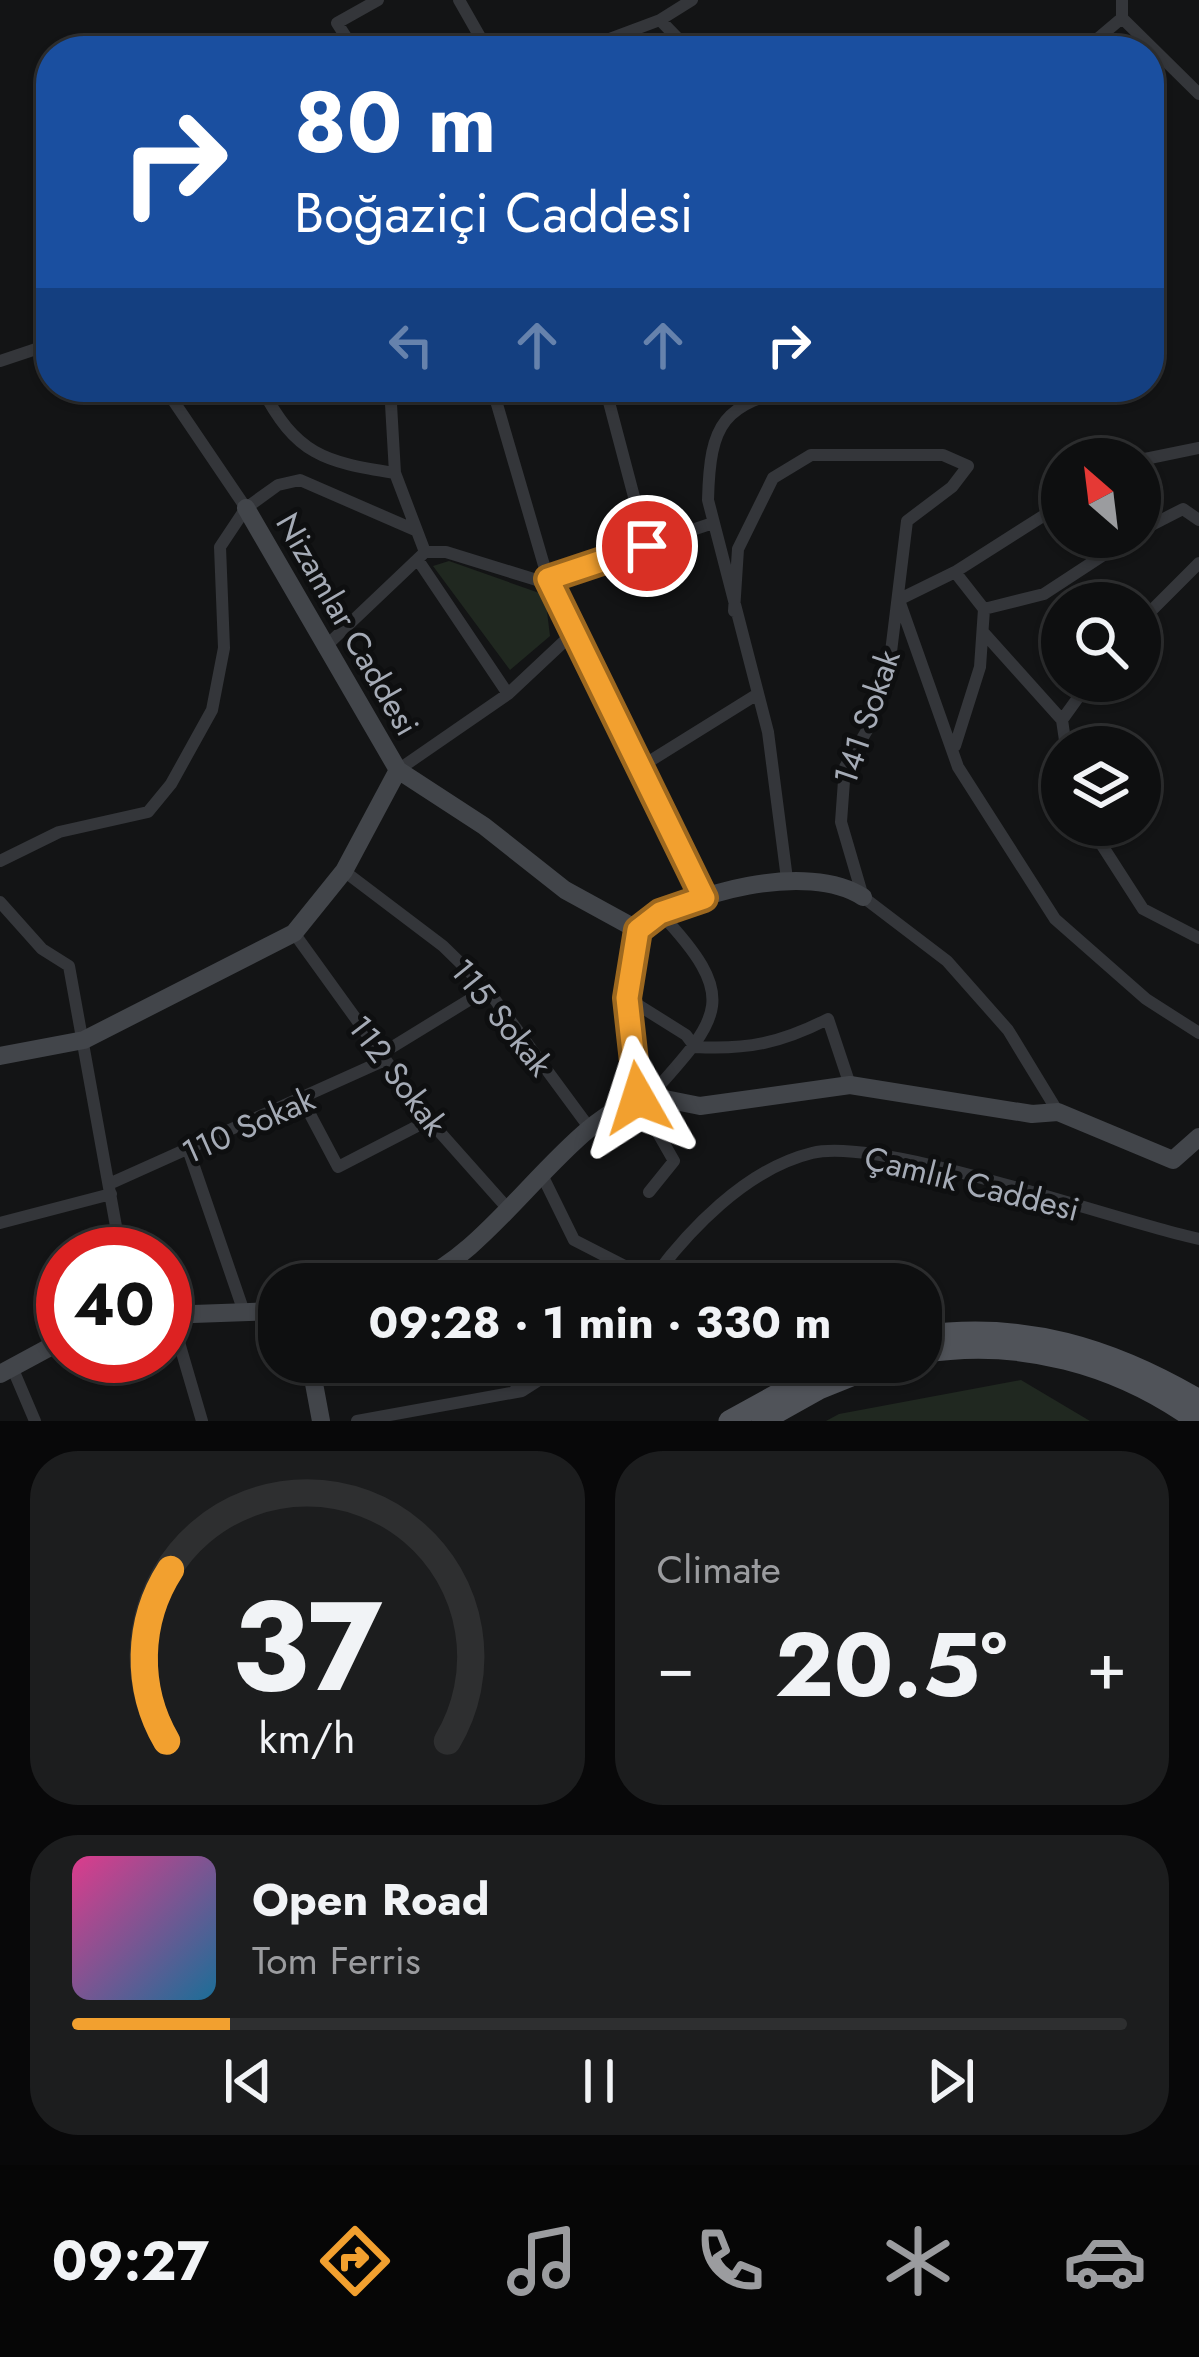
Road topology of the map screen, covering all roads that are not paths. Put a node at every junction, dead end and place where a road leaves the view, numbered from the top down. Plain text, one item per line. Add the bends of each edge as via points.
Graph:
1 (378, 0) edge
2 (459, 0) edge
3 (692, 0) edge
4 (1122, 0) edge
5 (1122, 17) junction
6 (660, 20) junction
7 (346, 36) edge
8 (479, 36) edge
9 (618, 36) edge
10 (675, 36) edge
11 (1100, 36) edge
12 (1141, 36) edge
13 (1164, 59) edge
14 (1199, 94) edge
15 (36, 349) edge
16 (0, 361) edge
17 (174, 402) edge
18 (272, 402) edge
19 (392, 402) edge
20 (496, 402) edge
21 (609, 402) edge
22 (743, 402) edge
23 (1199, 448) edge
24 (1161, 456) edge
25 (395, 472) junction
26 (246, 508) junction
27 (1041, 517) edge
28 (1161, 520) edge
29 (1199, 520) edge
30 (712, 523) junction
31 (415, 530) junction
32 (647, 546) junction
33 (422, 556) junction
34 (1099, 558) edge
35 (1199, 563) edge
36 (955, 572) junction
37 (548, 579) junction
38 (898, 600) junction
39 (1161, 601) edge
40 (984, 609) junction
41 (734, 611) junction
42 (983, 632) junction
43 (572, 634) junction
44 (324, 647) junction
45 (508, 694) junction
46 (756, 695) junction
47 (1075, 702) edge
48 (1062, 720) junction
49 (1063, 726) edge
50 (955, 747) junction
51 (638, 769) junction
52 (398, 770) junction
53 (1102, 846) edge
54 (0, 861) edge
55 (344, 871) junction
56 (787, 879) junction
57 (863, 897) junction
58 (704, 898) junction
59 (0, 902) edge
60 (660, 913) junction
61 (638, 930) junction
62 (294, 933) junction
63 (1199, 938) edge
64 (487, 988) junction
65 (627, 998) junction
66 (1199, 1033) edge
67 (84, 1040) junction
68 (694, 1047) junction
69 (0, 1055) edge
70 (383, 1057) junction
71 (850, 1085) junction
72 (644, 1097) junction
73 (303, 1101) junction
74 (1058, 1112) junction
75 (428, 1120) junction
76 (591, 1130) junction
77 (1199, 1137) edge
78 (189, 1152) junction
79 (543, 1177) junction
80 (110, 1189) junction
81 (649, 1192) dead end
82 (509, 1210) junction
83 (0, 1221) edge
84 (116, 1227) edge
85 (1199, 1239) edge
86 (445, 1263) edge
87 (616, 1263) edge
88 (668, 1263) edge
89 (244, 1312) junction
90 (258, 1312) edge
91 (192, 1314) edge
92 (942, 1334) edge
93 (942, 1352) edge
94 (36, 1354) edge
95 (6, 1370) edge
96 (190, 1383) edge
97 (314, 1383) edge
98 (515, 1383) edge
99 (534, 1383) edge
100 (798, 1383) edge
101 (835, 1383) edge
102 (522, 1391) junction
103 (1199, 1400) edge
104 (35, 1421) edge
105 (202, 1421) edge
106 (321, 1421) edge
107 (357, 1421) edge
108 (729, 1421) edge
109 (762, 1421) edge
110 (1197, 1421) edge

1 - 7 street via 337,22
2 - 8 street
3 - 6 street
4 - 5 street
5 - 11 street
5 - 12 street
6 - 9 street
6 - 10 street
13 - 14 street
15 - 16 street
17 - 26 street
18 - 25 street via 320,459
19 - 25 street
20 - 37 street
21 - 32 street
22 - 30 street via 720,427 709,465
23 - 24 street
25 - 31 street
26 - 31 street via 299,480
26 - 44 street, Nizamlar Caddesi
26 - 54 street via 220,547 224,648 212,710 171,784 148,812 59,832
27 - 36 street
28 - 29 street via 1183,509
30 - 32 street
30 - 41 street
31 - 33 street
32 - 37 street
33 - 37 street via 446,552
33 - 44 street
33 - 45 street
34 - 40 street via 1045,594
35 - 39 street
36 - 38 street
36 - 40 street
37 - 43 street
38 - 41 street, 141 Sokak via 908,521 968,466 944,454 811,455 772,478 739,549
38 - 50 street
38 - 57 street, 141 Sokak via 890,660 838,799
40 - 42 street
41 - 46 street
42 - 48 street
42 - 50 street
43 - 45 street
43 - 51 street
44 - 52 street, Nizamlar Caddesi
45 - 52 street
46 - 51 street
46 - 56 street
47 - 48 street
48 - 49 street
50 - 66 street via 958,767 1055,919 1146,999
51 - 58 street
52 - 55 street
52 - 61 street, Nizamlar Caddesi via 565,890
53 - 63 street via 1143,909
55 - 62 street
55 - 64 street, 115 Sokak
56 - 57 street
56 - 58 street
57 - 74 street via 962,978 1008,1030
58 - 60 street
59 - 67 street via 69,966
60 - 61 street
60 - 68 street via 703,958 713,987 710,1026
61 - 65 street
62 - 67 street
62 - 70 street, 112 Sokak
64 - 70 street, 110 Sokak
64 - 76 street, 115 Sokak
65 - 68 street
65 - 72 street
67 - 69 street
67 - 80 street
68 - 71 street via 752,1049 828,1019
68 - 72 street
70 - 73 street, 110 Sokak
70 - 75 street, 112 Sokak
71 - 72 street via 700,1106
71 - 74 street
72 - 76 street
72 - 81 street via 674,1161
73 - 75 street via 338,1167
73 - 78 street, 110 Sokak
74 - 77 street via 1173,1160
75 - 82 street, 112 Sokak
76 - 79 street
78 - 80 street, 110 Sokak
78 - 89 street
79 - 82 street
79 - 87 street via 574,1240
80 - 83 street, 110 Sokak
80 - 84 street
82 - 86 street
85 - 88 street, Çamlık Caddesi via 910,1162 818,1151 758,1176
89 - 90 street
89 - 91 street
92 - 103 main road via 1034,1334 1100,1350
93 - 110 main road via 1032,1350 1144,1388
94 - 95 street
95 - 104 street
96 - 105 street
97 - 106 street
98 - 102 street
99 - 102 street
100 - 108 main road
101 - 109 main road
102 - 107 street

